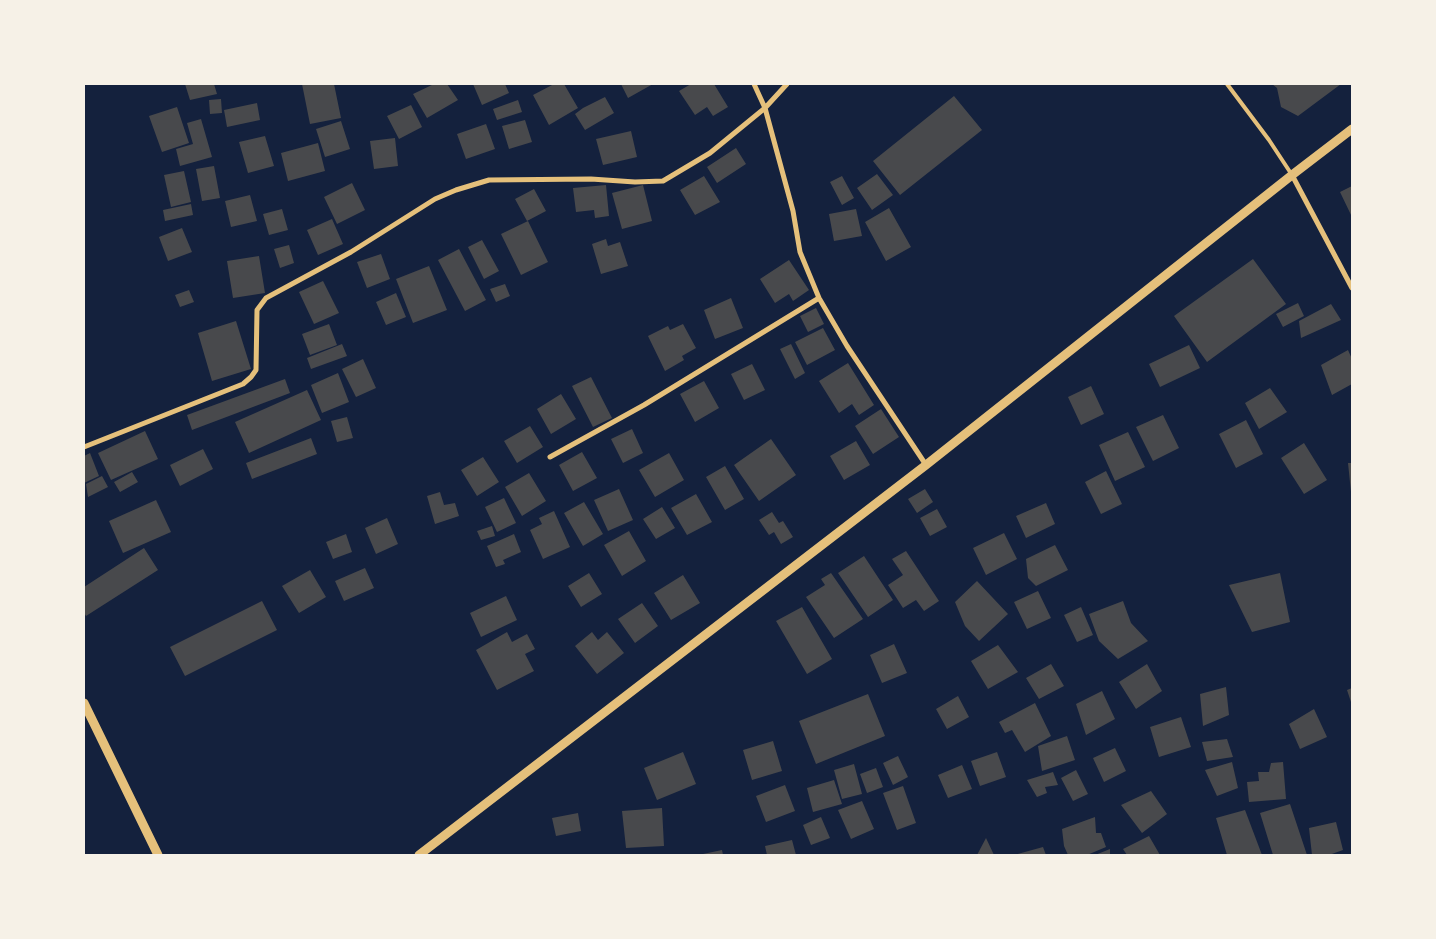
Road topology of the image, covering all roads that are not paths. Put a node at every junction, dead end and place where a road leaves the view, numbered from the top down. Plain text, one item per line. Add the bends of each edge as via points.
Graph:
1 (754, 84) edge
2 (787, 84) edge
3 (1227, 84) edge
4 (765, 108) junction
5 (1352, 129) edge
6 (1292, 175) junction
7 (1352, 288) edge
8 (819, 298) junction
9 (84, 447) edge
10 (550, 456) dead end
11 (926, 465) junction
12 (84, 703) edge
13 (158, 855) edge
14 (419, 855) edge

1 - 4 street
2 - 4 street
3 - 6 lane
4 - 8 street via 793,211 800,252
4 - 9 street via 710,153 663,181 488,180 435,199 351,252 266,298 257,310 256,370 243,384
5 - 6 street
6 - 7 street
6 - 11 street
8 - 10 street via 644,405
8 - 11 street
11 - 14 street
12 - 13 street

